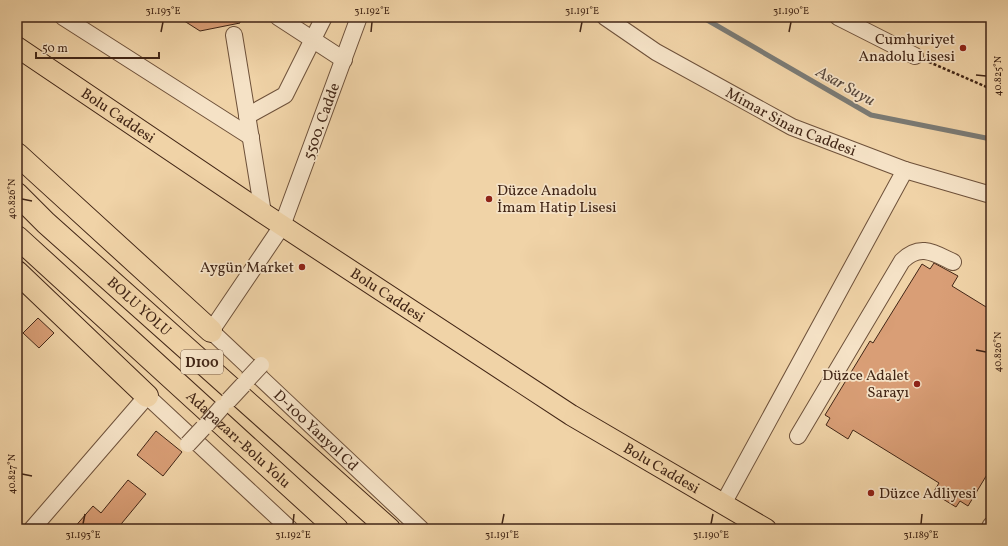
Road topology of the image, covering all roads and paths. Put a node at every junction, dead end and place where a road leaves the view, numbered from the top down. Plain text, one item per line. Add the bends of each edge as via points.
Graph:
1 (62, 17) edge
2 (278, 17) edge
3 (324, 17) edge
4 (360, 17) edge
5 (605, 17) edge
6 (838, 17) edge
7 (234, 35) dead end
8 (313, 39) junction
9 (17, 47) edge
10 (915, 56) joint
11 (344, 60) junction
12 (991, 89) edge
13 (247, 116) junction
14 (251, 137) junction
15 (17, 154) edge
16 (905, 170) junction
17 (17, 194) edge
18 (991, 195) edge
19 (263, 213) junction
20 (282, 226) junction
21 (17, 237) edge
22 (953, 262) dead end
23 (17, 272) edge
24 (211, 331) junction
25 (262, 365) dead end
26 (147, 396) junction
27 (798, 436) dead end
28 (188, 444) dead end
29 (723, 504) junction
30 (991, 525) edge
31 (764, 528) edge
32 (32, 529) edge
33 (290, 529) edge
34 (337, 529) edge
35 (389, 529) edge
36 (421, 529) edge
37 (989, 529) edge

1 - 14 street
2 - 8 street
3 - 8 street
4 - 11 street, 5500. Cadde
5 - 16 street, Mimar Sinan Caddesi via 656,52 792,127
6 - 10 street
7 - 13 street
8 - 11 street
8 - 13 street via 285,95
9 - 19 main road, Bolu Caddesi
10 - 12 path
11 - 20 street, 5500. Cadde
13 - 14 street
14 - 19 street
15 - 24 highway
16 - 18 street, Mimar Sinan Caddesi
16 - 29 street
17 - 35 highway, BOLU YOLU / D100 via 46,223
19 - 20 main road, Bolu Caddesi
20 - 24 street, 5500. Cadde
20 - 29 main road, Bolu Caddesi via 571,415
21 - 34 highway, Adapazarı-Bolu Yolu / D100
22 - 27 street via 920,250 902,261
23 - 26 highway
24 - 36 street, D-100 Yanyol Cd
25 - 28 street, bridge
26 - 32 street
26 - 33 street
29 - 31 main road, Bolu Caddesi
30 - 37 street

